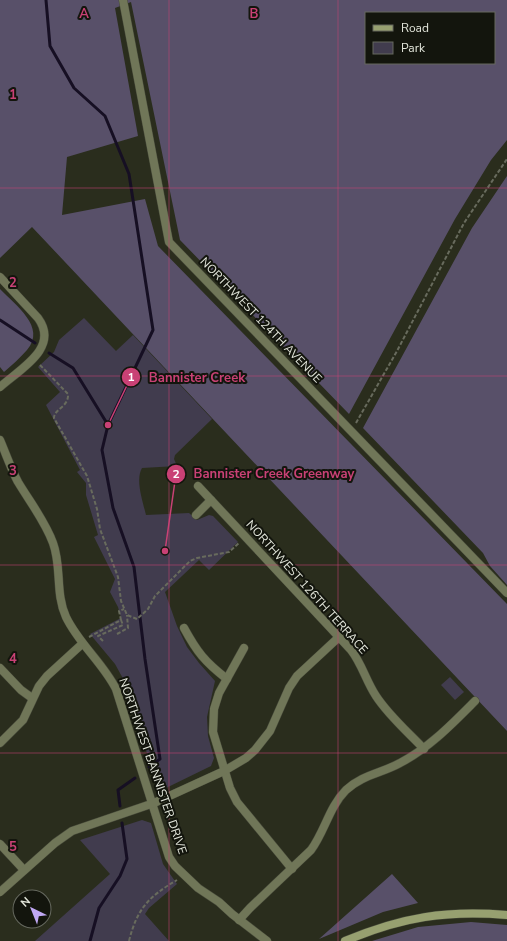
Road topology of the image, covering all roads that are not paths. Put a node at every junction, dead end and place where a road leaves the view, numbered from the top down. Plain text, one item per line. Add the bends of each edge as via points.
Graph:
1 (123, 0) edge
2 (0, 277) edge
3 (0, 387) edge
4 (0, 440) edge
5 (198, 486) dead end
6 (211, 500) junction
7 (196, 515) dead end
8 (507, 593) edge
9 (184, 628) dead end
10 (339, 637) junction
11 (82, 644) junction
12 (244, 648) dead end
13 (0, 668) edge
14 (226, 679) junction
15 (32, 698) junction
16 (475, 701) dead end
17 (0, 743) edge
18 (424, 749) junction
19 (224, 771) junction
20 (154, 803) junction
21 (0, 844) edge
22 (292, 869) junction
23 (24, 870) junction
24 (0, 892) edge
25 (507, 915) edge
26 (239, 920) junction
27 (267, 941) edge
28 (345, 941) edge

1 - 8 street, NORTHWEST 124TH AVENUE via 169,242
2 - 3 street via 40,321 46,336 42,349
4 - 11 street, NORTHWEST BANNISTER DRIVE via 18,480 52,541 58,565 62,604 70,625
5 - 6 street, NORTHWEST 126TH TERRACE
6 - 7 street
6 - 10 street, NORTHWEST 126TH TERRACE
9 - 14 street via 196,650
10 - 18 street, NORTHWEST 126TH TERRACE via 357,658 371,688 385,708
10 - 19 street via 297,676 288,688 270,731 255,750
11 - 15 street via 47,676
11 - 20 street, NORTHWEST BANNISTER DRIVE via 105,670 116,689 144,782
12 - 14 street
13 - 15 street
14 - 19 street via 214,709 213,732
15 - 17 street via 23,720
16 - 18 street
18 - 22 street via 400,764 360,780 347,790 335,803 315,845
19 - 20 street
19 - 22 street via 237,802
20 - 23 street via 72,831
20 - 26 street, NORTHWEST BANNISTER DRIVE via 169,856 184,876 220,902
21 - 23 street
22 - 26 street
23 - 24 street
25 - 28 street via 473,912 427,915 395,922
26 - 27 street, NORTHWEST BANNISTER DRIVE

